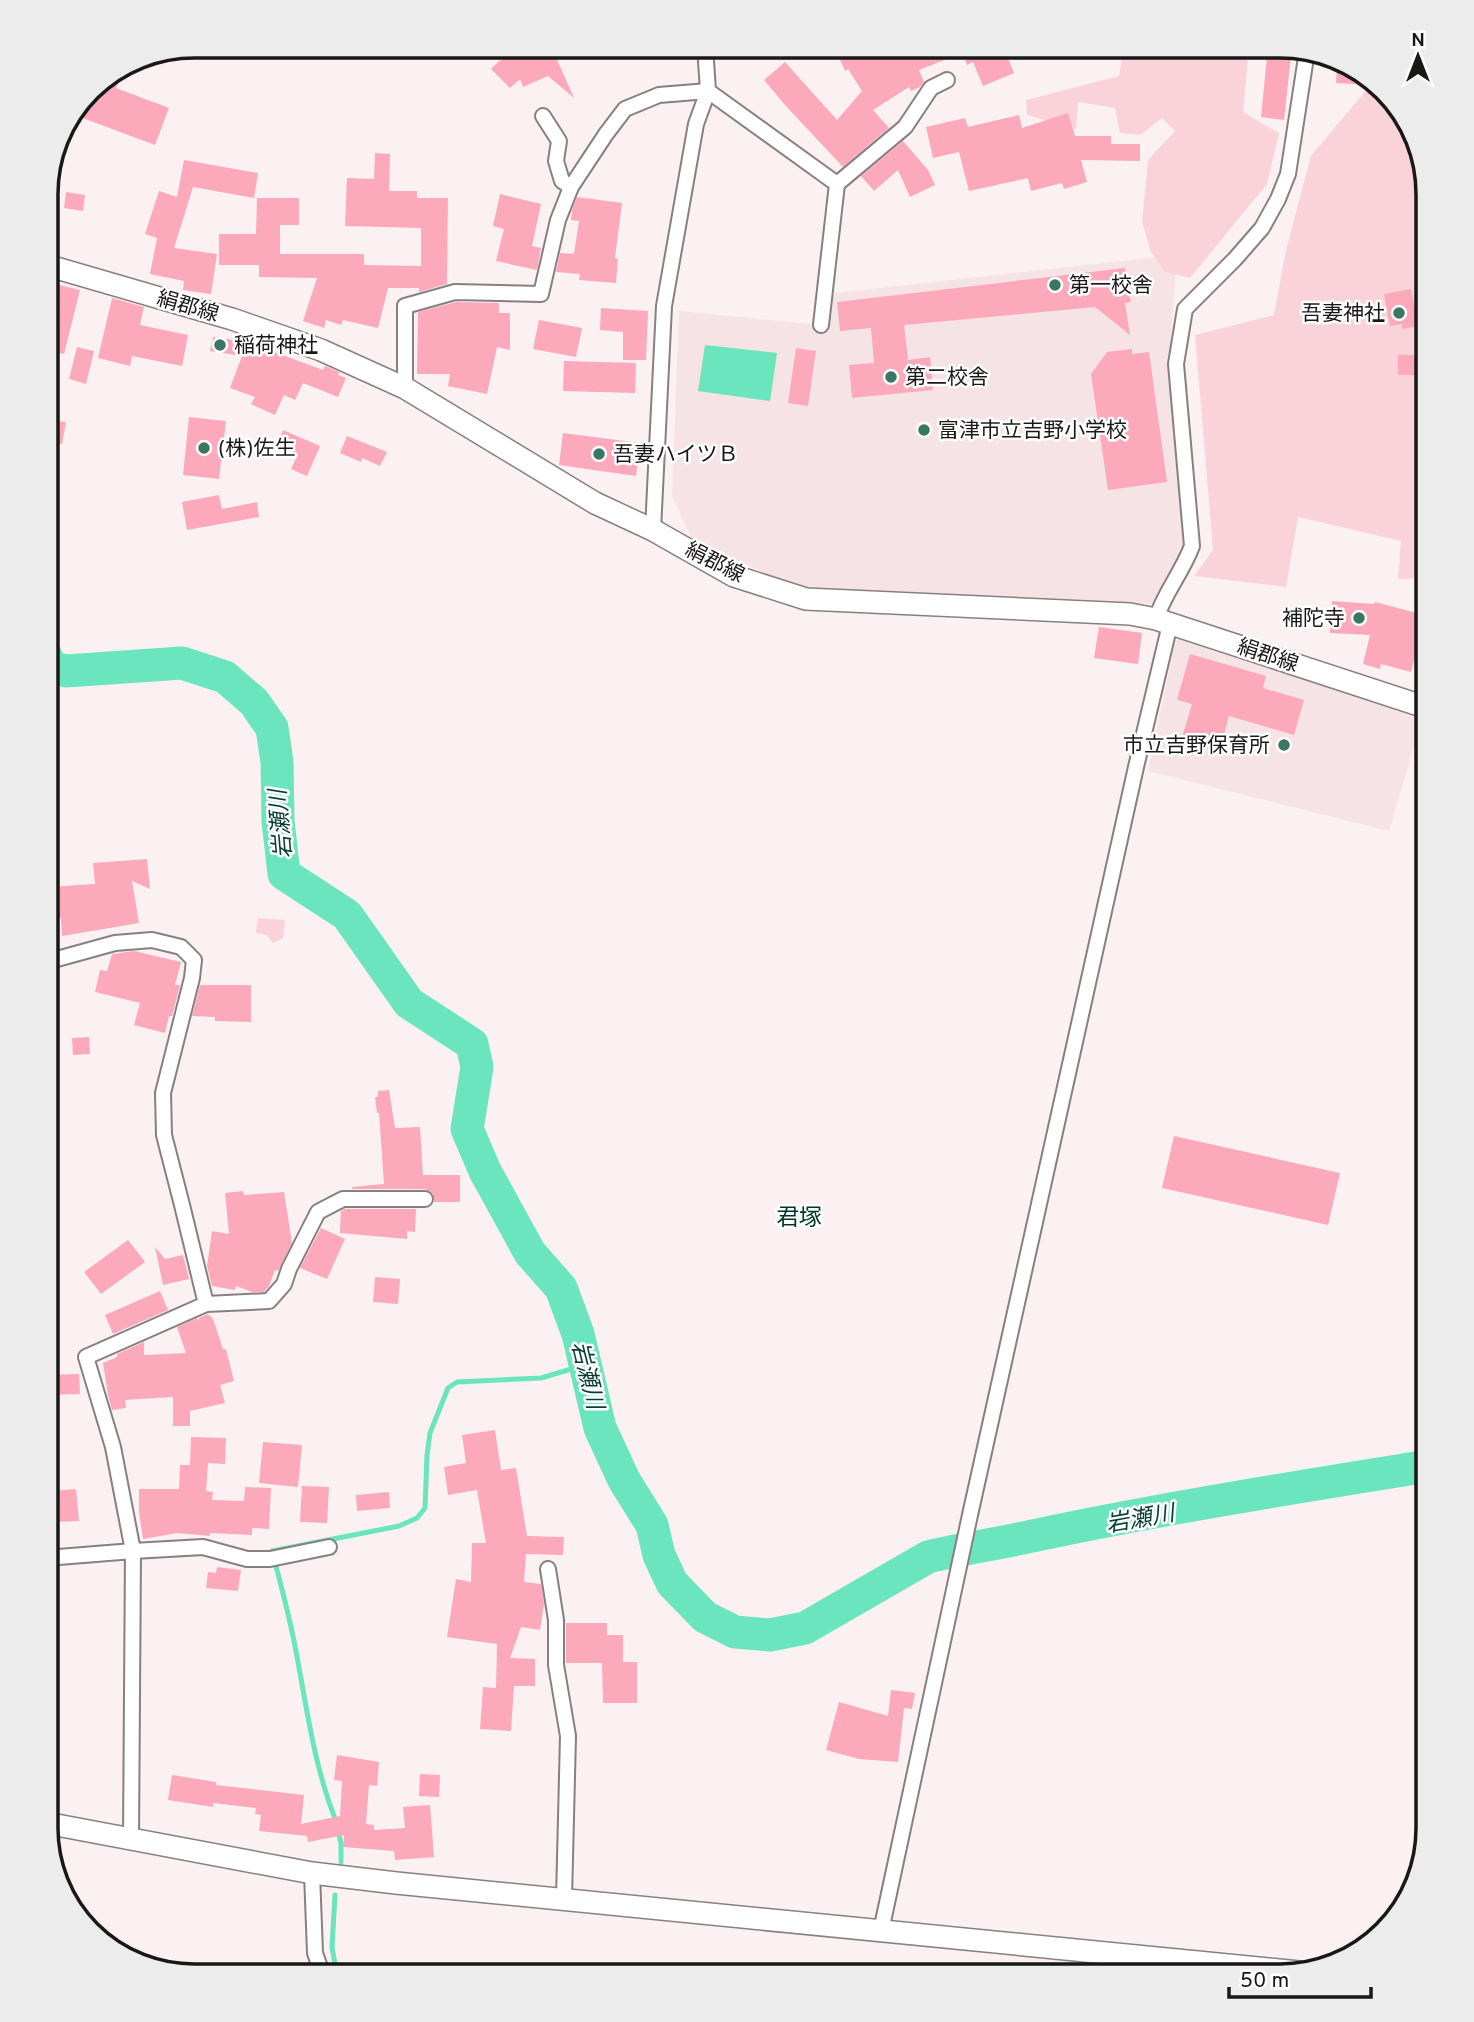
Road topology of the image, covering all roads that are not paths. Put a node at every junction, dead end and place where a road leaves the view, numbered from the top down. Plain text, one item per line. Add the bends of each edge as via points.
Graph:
1 (706, 58) edge
2 (1306, 60) edge
3 (947, 80) dead end
4 (708, 91) junction
5 (542, 116) dead end
6 (837, 184) junction
7 (572, 187) junction
8 (58, 269) edge
9 (821, 326) dead end
10 (405, 388) junction
11 (653, 530) junction
12 (1163, 622) junction
13 (1416, 704) edge
14 (58, 959) edge
15 (425, 1199) dead end
16 (206, 1304) junction
17 (329, 1547) dead end
18 (133, 1551) junction
19 (58, 1557) edge
20 (548, 1569) dead end
21 (58, 1825) edge
22 (131, 1839) junction
23 (312, 1873) junction
24 (564, 1899) junction
25 (881, 1931) junction
26 (319, 1964) edge
27 (1217, 1964) edge

1 - 4 street
2 - 12 street via 1288,174 1278,199 1262,228 1185,309 1176,364 1192,545 1164,598
3 - 6 street via 931,88 905,127
4 - 6 street
4 - 7 street via 659,95 625,110
4 - 11 street via 696,124 664,306
5 - 7 street via 559,141 556,161 562,181
6 - 9 street
7 - 10 street via 558,220 541,294 455,292 405,306
8 - 10 main road, 絹郡線 via 232,318 321,350
10 - 11 main road, 絹郡線 via 595,503
11 - 12 main road, 絹郡線 via 734,576 806,598 1130,614
12 - 13 main road, 絹郡線
12 - 25 street via 1147,715
14 - 16 street via 116,943 152,940 181,947 194,960 163,1093 163,1135
15 - 16 street via 344,1199 326,1207 318,1212 284,1284 269,1301
16 - 18 street via 86,1357 113,1447
17 - 18 street via 270,1559 247,1559 203,1547
18 - 19 street
18 - 22 street
20 - 24 street via 568,1737
21 - 22 main road
22 - 23 main road
23 - 24 main road
23 - 26 street
24 - 25 main road
25 - 27 main road

